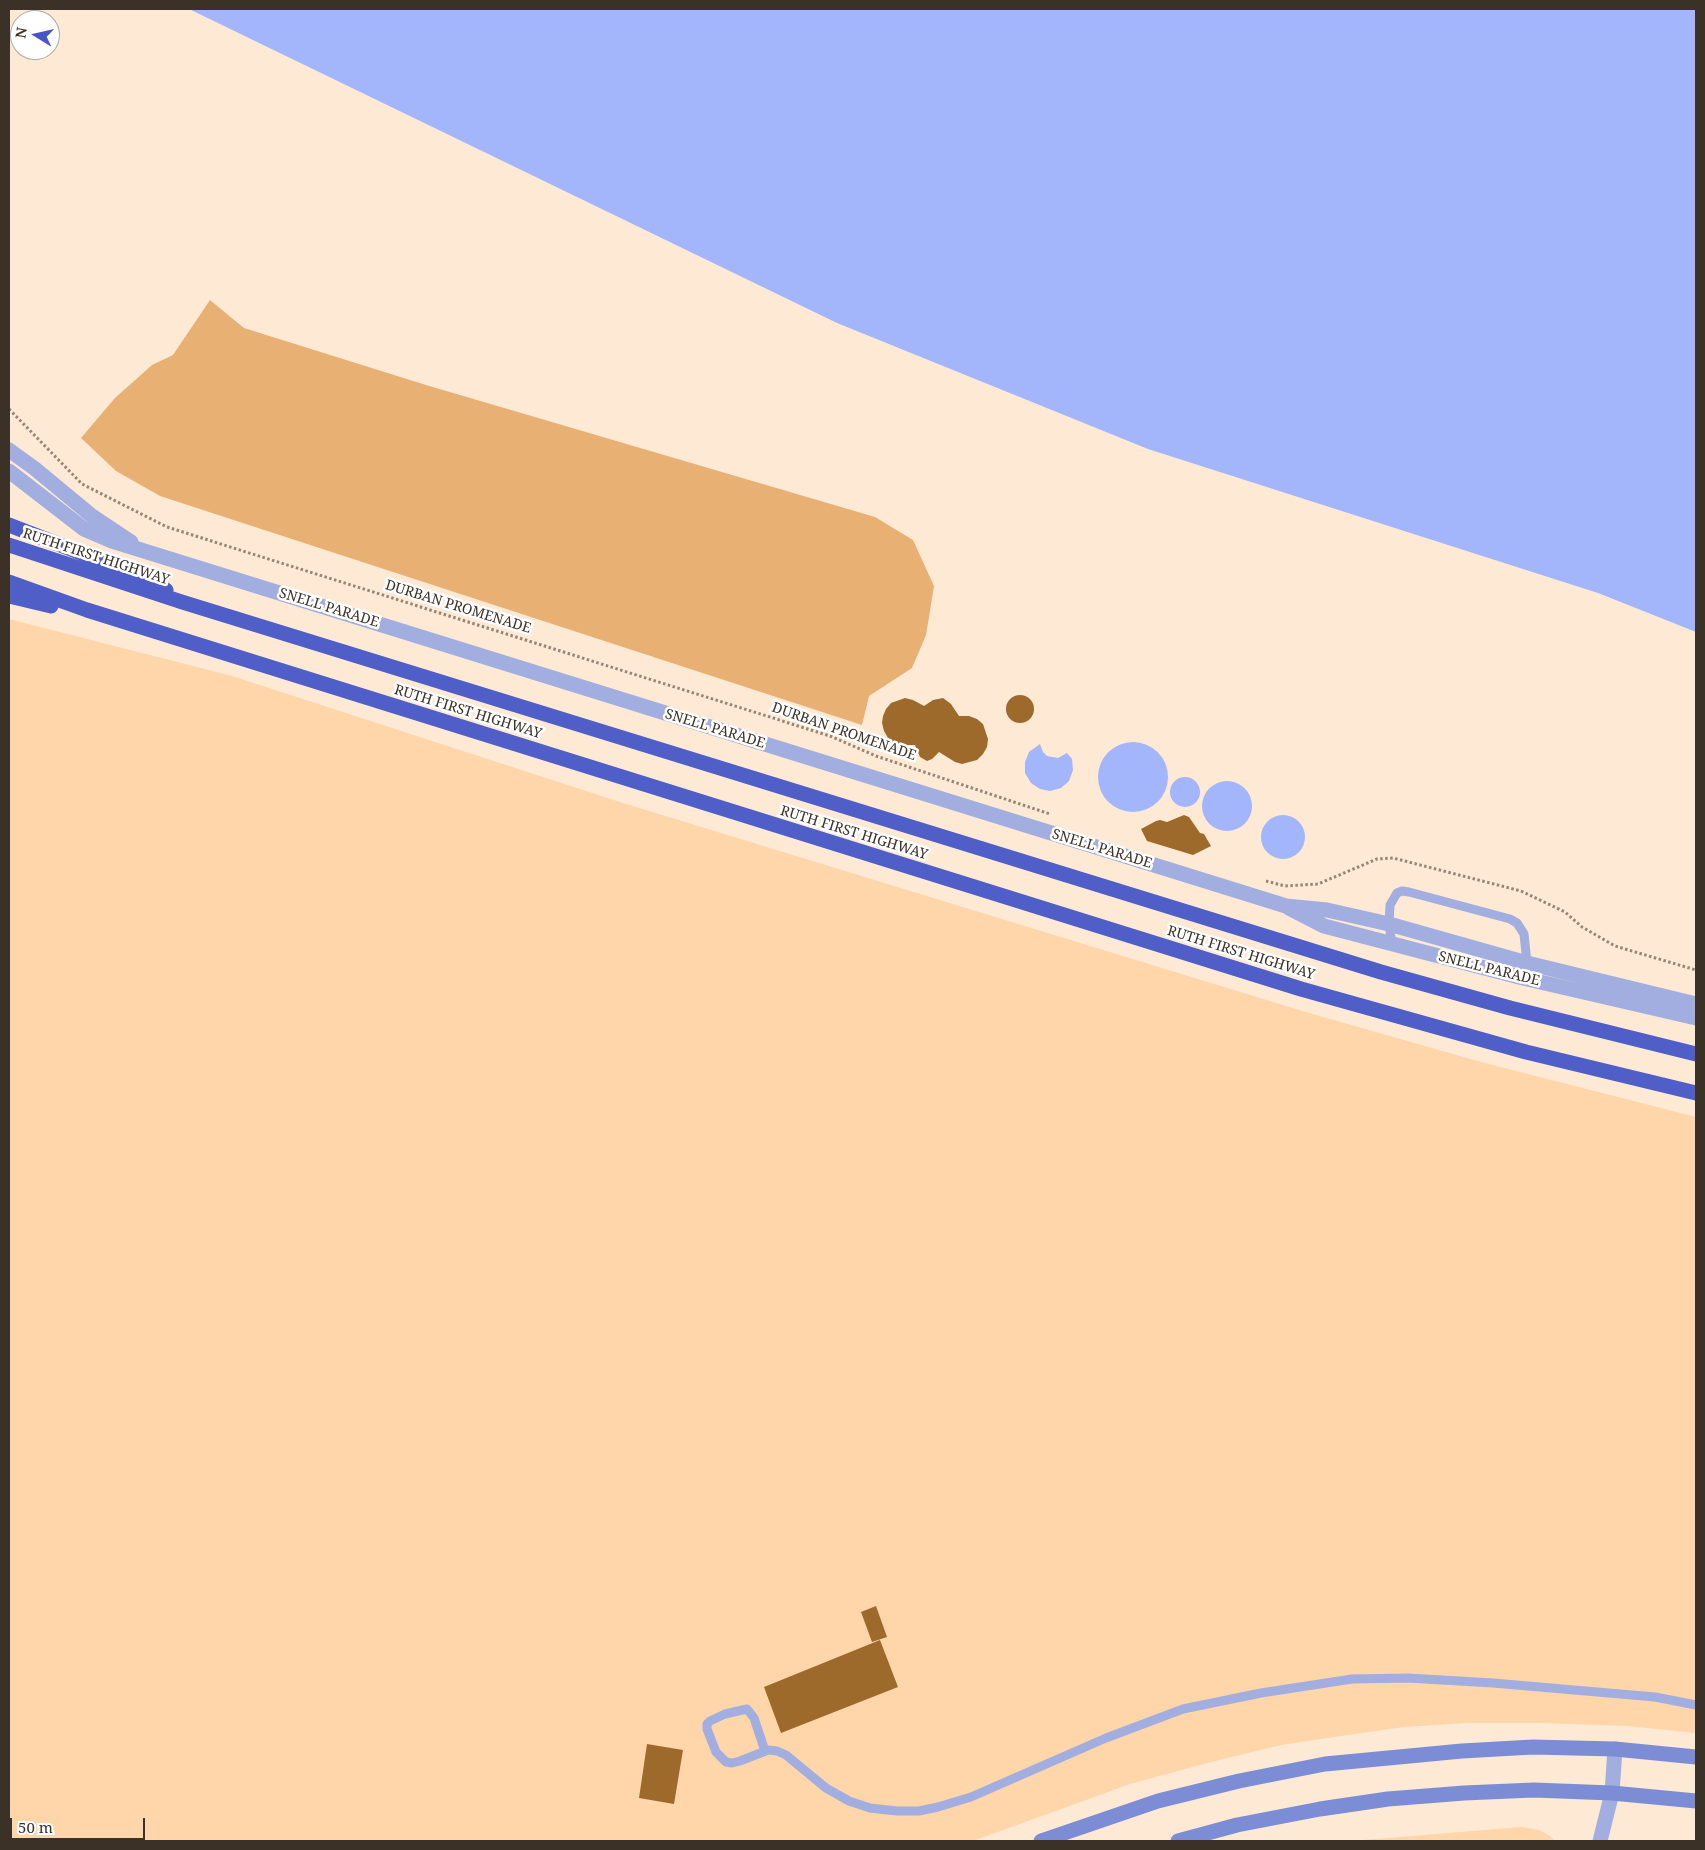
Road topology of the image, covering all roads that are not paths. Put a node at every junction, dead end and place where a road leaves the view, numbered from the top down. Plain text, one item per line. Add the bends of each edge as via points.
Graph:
1 (9, 450) edge
2 (9, 471) edge
3 (9, 525) edge
4 (9, 545) edge
5 (145, 551) junction
6 (9, 582) edge
7 (9, 596) edge
8 (182, 602) junction
9 (87, 610) junction
10 (1286, 906) junction
11 (1389, 924) junction
12 (1392, 944) junction
13 (1527, 964) junction
14 (1696, 1004) edge
15 (1696, 1018) edge
16 (1696, 1054) edge
17 (1696, 1093) edge
18 (1696, 1705) edge
19 (1615, 1749) junction
20 (765, 1751) junction
21 (1696, 1757) edge
22 (1612, 1793) junction
23 (1696, 1801) edge
24 (1041, 1841) edge
25 (1178, 1841) edge
26 (1600, 1841) edge

1 - 5 street, SNELL PARADE via 92,516
2 - 5 street, SNELL PARADE via 84,529
3 - 8 highway via 143,577
4 - 8 highway, RUTH FIRST HIGHWAY
5 - 10 street, SNELL PARADE
6 - 9 highway, RUTH FIRST HIGHWAY
7 - 9 highway via 60,608
8 - 16 highway, RUTH FIRST HIGHWAY via 1381,972
9 - 17 highway, RUTH FIRST HIGHWAY via 1301,989 1526,1052
10 - 11 street, SNELL PARADE via 1327,910
10 - 12 street, SNELL PARADE via 1324,926
11 - 12 lane
11 - 13 street, SNELL PARADE
11 - 13 lane via 1393,898 1402,891 1510,920 1517,923 1524,934
12 - 15 street, SNELL PARADE
13 - 14 street, SNELL PARADE
18 - 20 lane via 1655,1697 1493,1683 1408,1678 1352,1679 1183,1709 1106,1738 971,1797 919,1811 870,1808 849,1801 826,1788 786,1755 777,1750
19 - 21 main road
19 - 22 street
19 - 24 main road via 1533,1747 1325,1764 1158,1801
20 - 20 lane via 740,1761 726,1762 716,1752 707,1724 710,1720 747,1709 754,1718
22 - 23 main road
22 - 25 main road via 1524,1791 1388,1798 1237,1825
22 - 26 street

